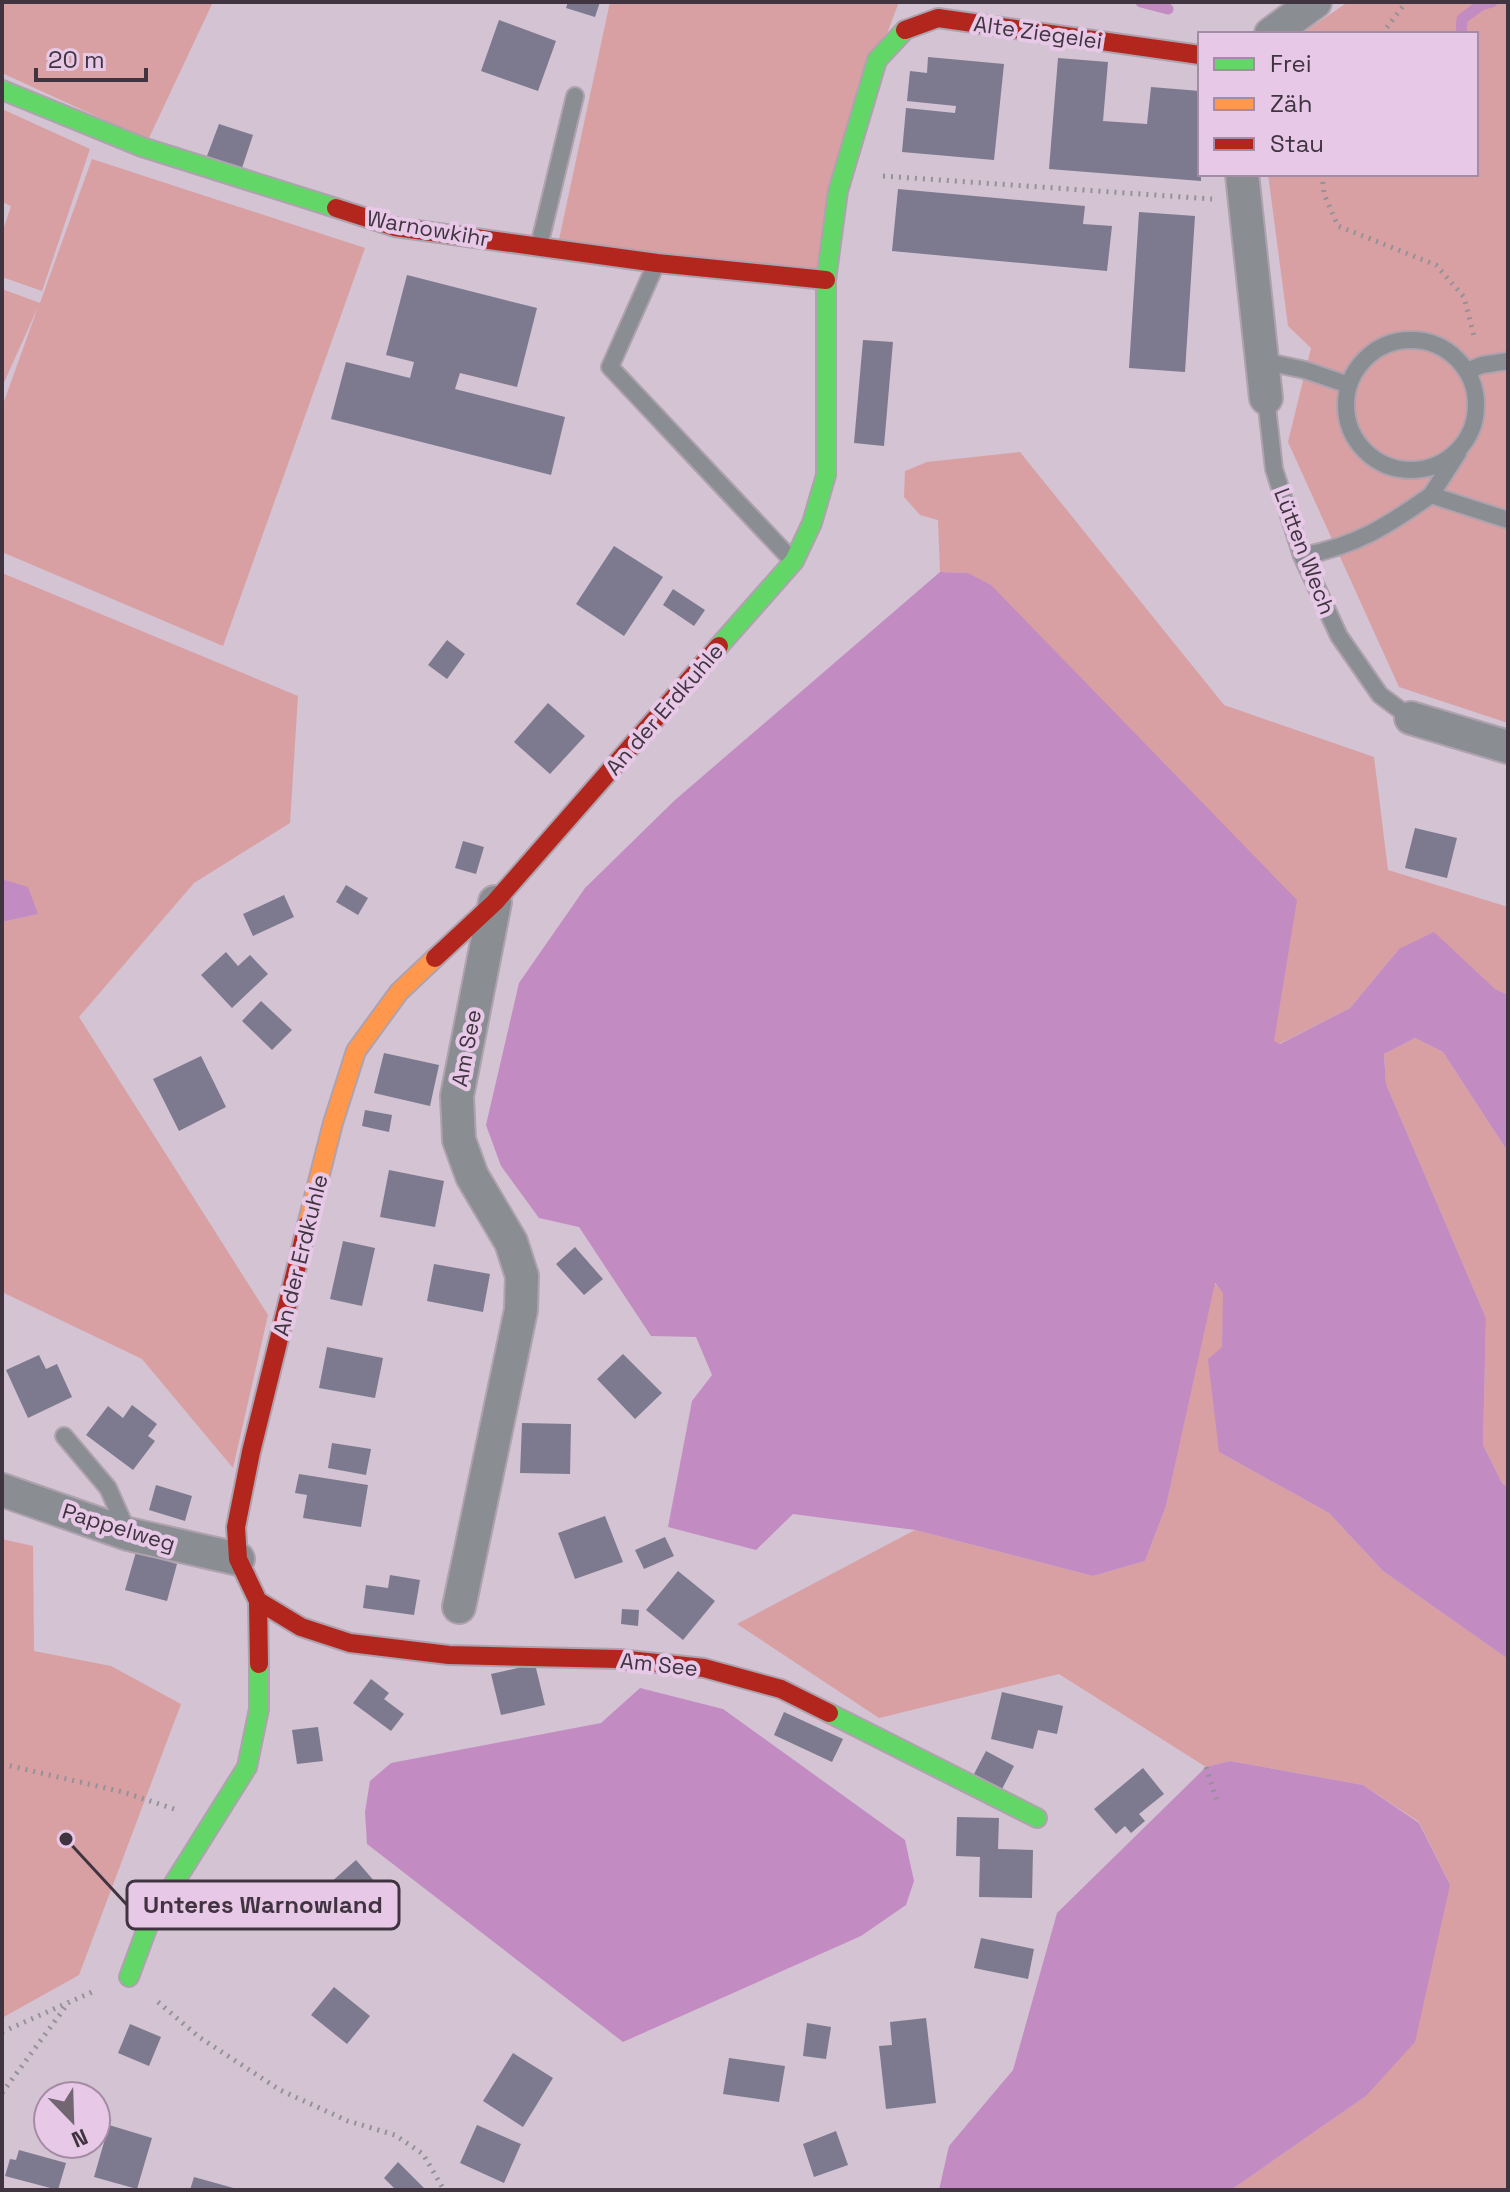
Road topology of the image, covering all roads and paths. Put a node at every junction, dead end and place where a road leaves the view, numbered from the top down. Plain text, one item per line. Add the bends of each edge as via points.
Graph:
1 (1315, 2) edge
2 (1406, 2) edge
3 (1274, 32) edge
4 (1384, 32) edge
5 (1198, 55) edge
6 (2, 90) edge
7 (575, 96) dead end
8 (843, 173) junction
9 (1322, 176) edge
10 (1243, 188) edge
11 (539, 247) junction
12 (657, 263) junction
13 (826, 280) junction
14 (1263, 361) junction
15 (1508, 361) edge
16 (1474, 368) junction
17 (1349, 385) junction
18 (1266, 398) joint
19 (1465, 442) junction
20 (1431, 495) junction
21 (1508, 520) edge
22 (1302, 556) junction
23 (794, 561) junction
24 (1411, 718) joint
25 (1508, 747) edge
26 (495, 902) junction
27 (64, 1436) dead end
28 (2, 1490) edge
29 (128, 1534) junction
30 (238, 1559) junction
31 (258, 1601) junction
32 (459, 1607) dead end
33 (2, 1764) edge
34 (1206, 1767) dead end
35 (1218, 1804) dead end
36 (1037, 1818) dead end
37 (213, 1823) junction
38 (129, 1977) junction
39 (70, 2001) junction
40 (2, 2032) edge
41 (2, 2093) edge
42 (444, 2190) edge

1 - 3 street
2 - 4 path
5 - 8 street, Alte Ziegelei via 938,18 905,30 877,60
6 - 11 street, Warnowkihr via 142,147 395,227
7 - 11 lane
8 - 10 path
8 - 13 street, Alte Ziegelei
9 - 16 path via 1338,226 1436,265 1464,297
10 - 14 street
11 - 12 street, Warnowkihr
12 - 13 street, Warnowkihr
12 - 23 lane via 610,367
13 - 23 street, An der Erdkuhle via 826,475
14 - 17 lane
14 - 18 street
15 - 16 lane
16 - 17 lane via 1435,345 1393,342 1366,359
16 - 19 lane via 1476,407
17 - 19 lane via 1349,426 1373,458 1412,470 1433,466
18 - 22 lane, Lütten Wech via 1274,469
19 - 20 lane
20 - 21 lane
20 - 22 lane via 1388,525 1337,550
22 - 24 lane, Lütten Wech via 1339,636 1380,695
23 - 26 street, An der Erdkuhle
24 - 25 street, Lütten Wech
26 - 30 street, An der Erdkuhle via 399,992 356,1051 333,1123 251,1452 236,1527
26 - 32 street, Am See via 457,1096 458,1126 472,1176 511,1242 522,1276 521,1310
27 - 29 lane via 108,1488
28 - 29 street, Pappelweg
29 - 30 street, Pappelweg
30 - 31 street, An der Erdkuhle
31 - 36 street, Am See via 301,1627 350,1643 449,1655 619,1659 704,1668 781,1689
31 - 37 street, An der Erdkuhle via 259,1709 247,1767
33 - 37 path via 123,1792
34 - 35 path
37 - 38 street, An der Erdkuhle via 149,1923
38 - 39 path
38 - 42 path via 199,2037 280,2090 405,2141 423,2154
39 - 40 path
39 - 41 path

